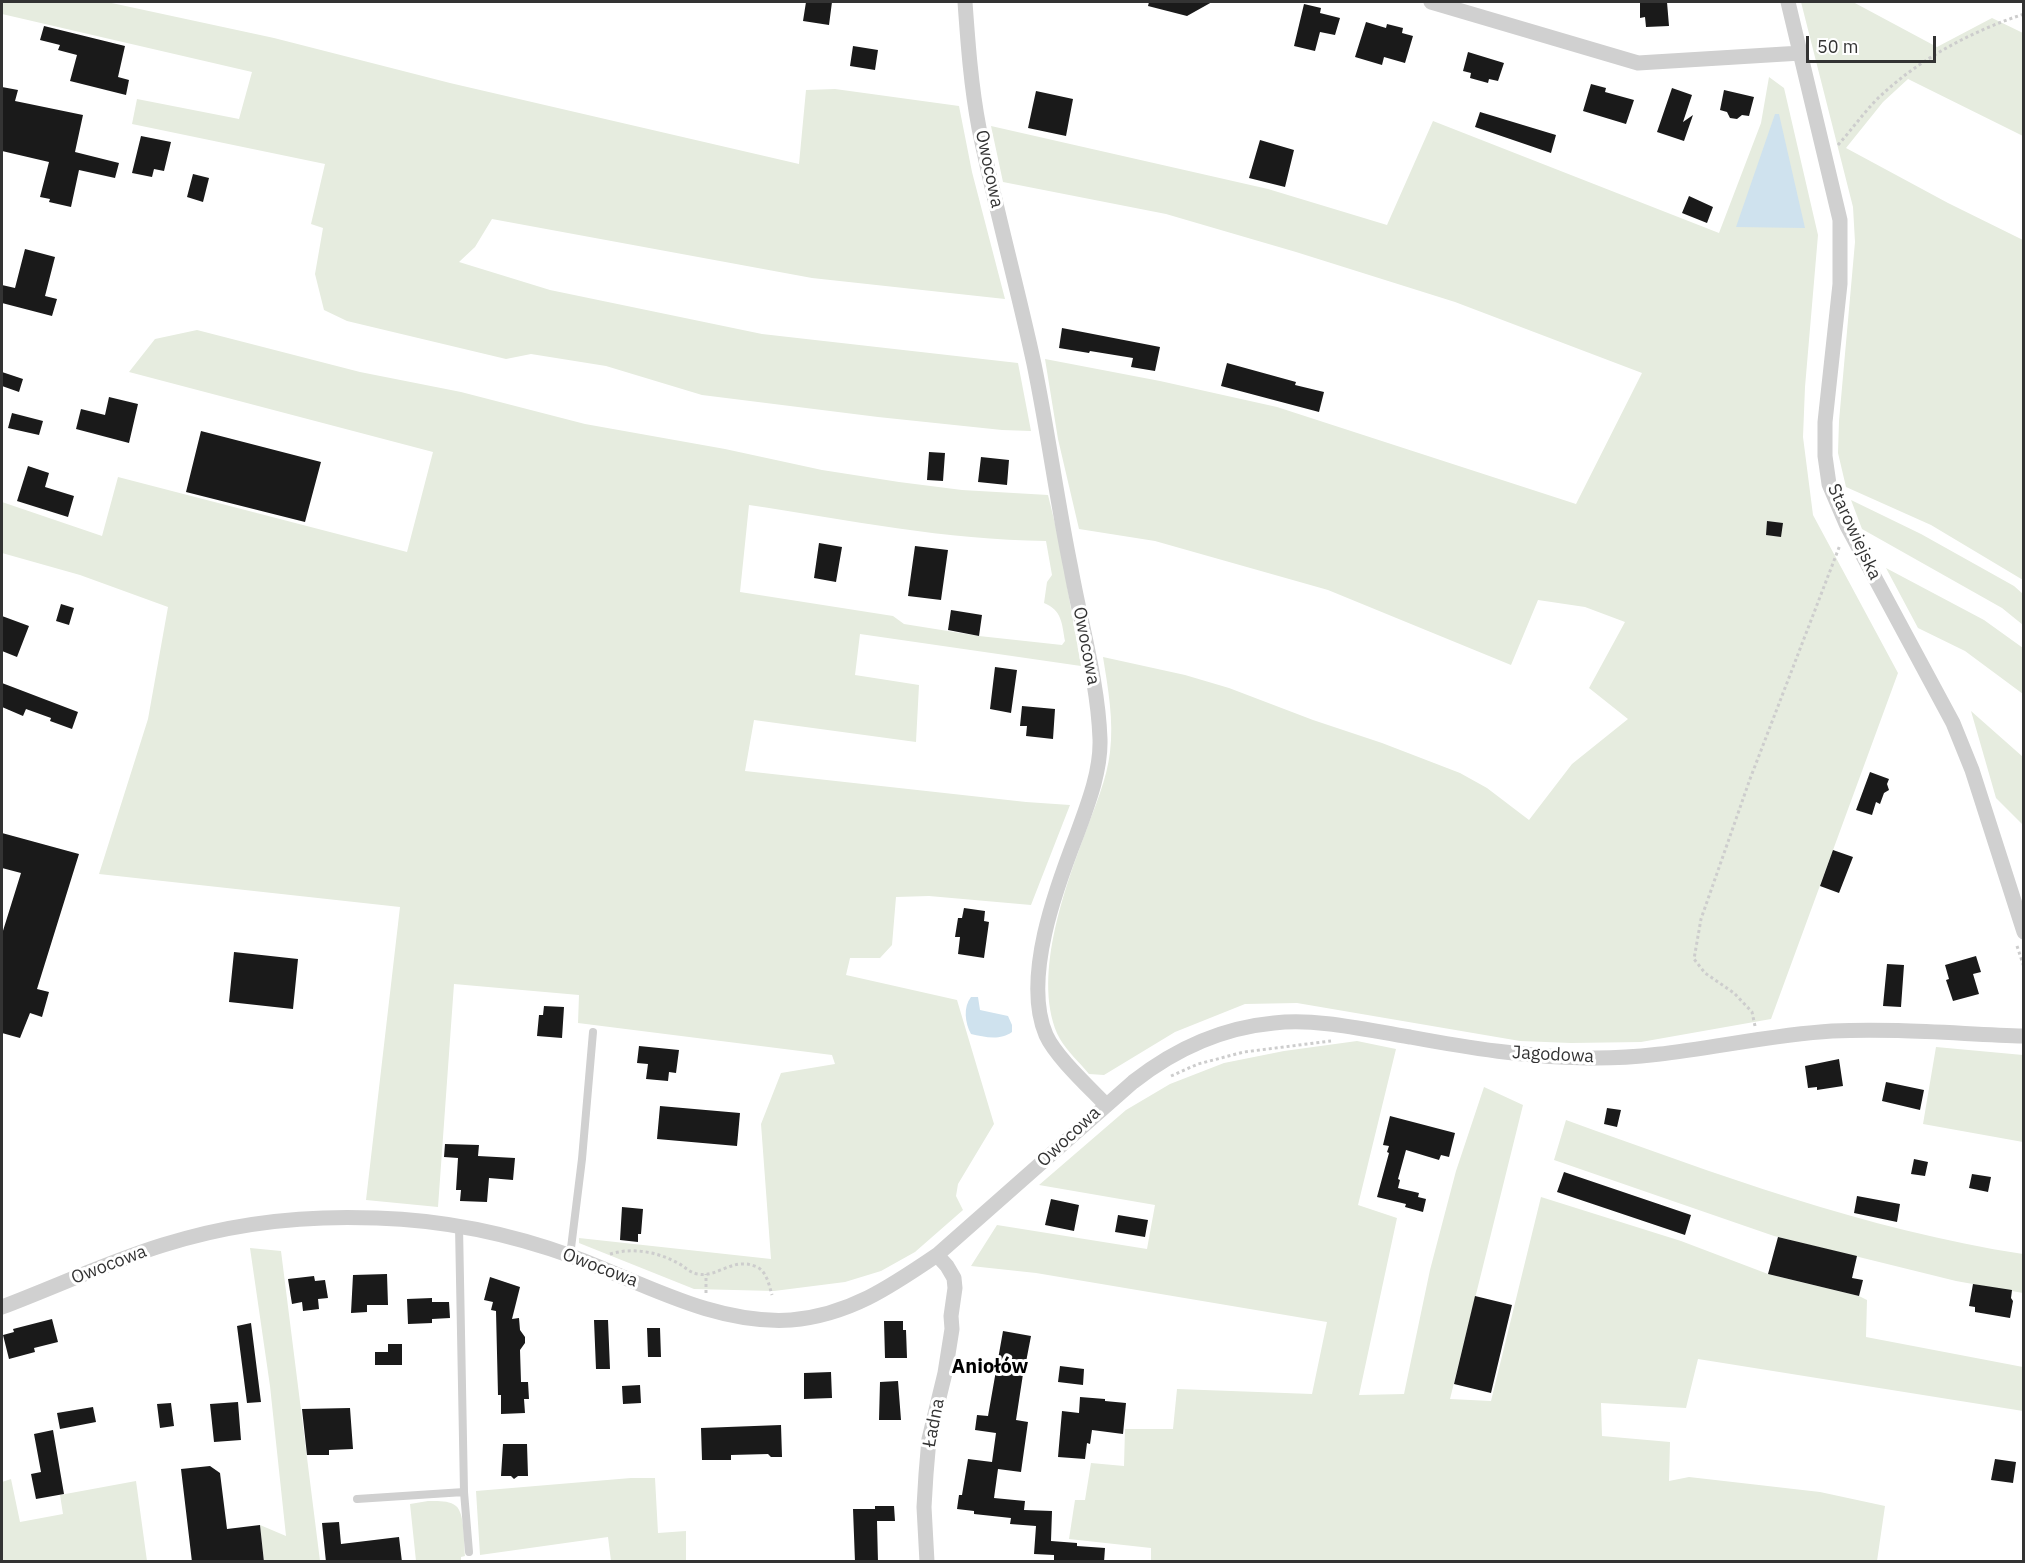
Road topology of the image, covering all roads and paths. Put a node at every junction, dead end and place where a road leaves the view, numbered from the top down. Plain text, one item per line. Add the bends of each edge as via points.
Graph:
1 (964, 2) edge
2 (1431, 2) edge
3 (1788, 2) edge
4 (2024, 14) edge
5 (1801, 53) junction
6 (1827, 158) junction
7 (1846, 553) dead end
8 (2020, 939) edge
9 (2024, 967) edge
10 (593, 1032) dead end
11 (2024, 1036) edge
12 (1336, 1040) dead end
13 (1759, 1040) junction
14 (1166, 1079) dead end
15 (1106, 1105) junction
16 (459, 1226) junction
17 (937, 1255) junction
18 (570, 1256) junction
19 (603, 1257) dead end
20 (706, 1274) junction
21 (706, 1293) dead end
22 (772, 1295) dead end
23 (2, 1307) edge
24 (464, 1492) junction
25 (357, 1499) dead end
26 (469, 1552) dead end
27 (927, 1562) edge

1 - 15 street, Owocowa via 979,124 1034,364 1101,742 1089,802 1057,886 1046,932 1039,967 1039,1011 1047,1037
2 - 5 street via 1638,63
3 - 5 street, Starowiejska
4 - 6 path via 1935,55 1894,84
5 - 6 street, Starowiejska
6 - 8 street, Starowiejska via 1840,220 1841,249 1825,422 1829,484 1847,526 1953,723 1982,798
7 - 13 path via 1840,542 1750,779 1701,919 1694,958 1705,973 1734,993 1752,1012
8 - 9 path
10 - 18 lane
11 - 13 street, Jagodowa via 1882,1030 1830,1031
12 - 14 path via 1244,1052 1198,1064
13 - 15 street, Jagodowa via 1628,1057 1588,1058 1514,1055 1313,1023 1277,1022 1222,1032 1194,1043 1156,1064
15 - 17 street, Owocowa
16 - 18 street, Owocowa via 508,1236
16 - 23 street, Owocowa via 376,1218 311,1219 208,1232 144,1251
16 - 24 lane
17 - 18 street, Owocowa via 863,1302 822,1315 784,1320 749,1318 699,1306
17 - 27 street, Ładna via 954,1278 955,1288 946,1362 929,1439 924,1507
19 - 20 path via 642,1250 696,1274
20 - 21 path
20 - 22 path via 738,1264 754,1266 764,1272
24 - 25 lane
24 - 26 lane

